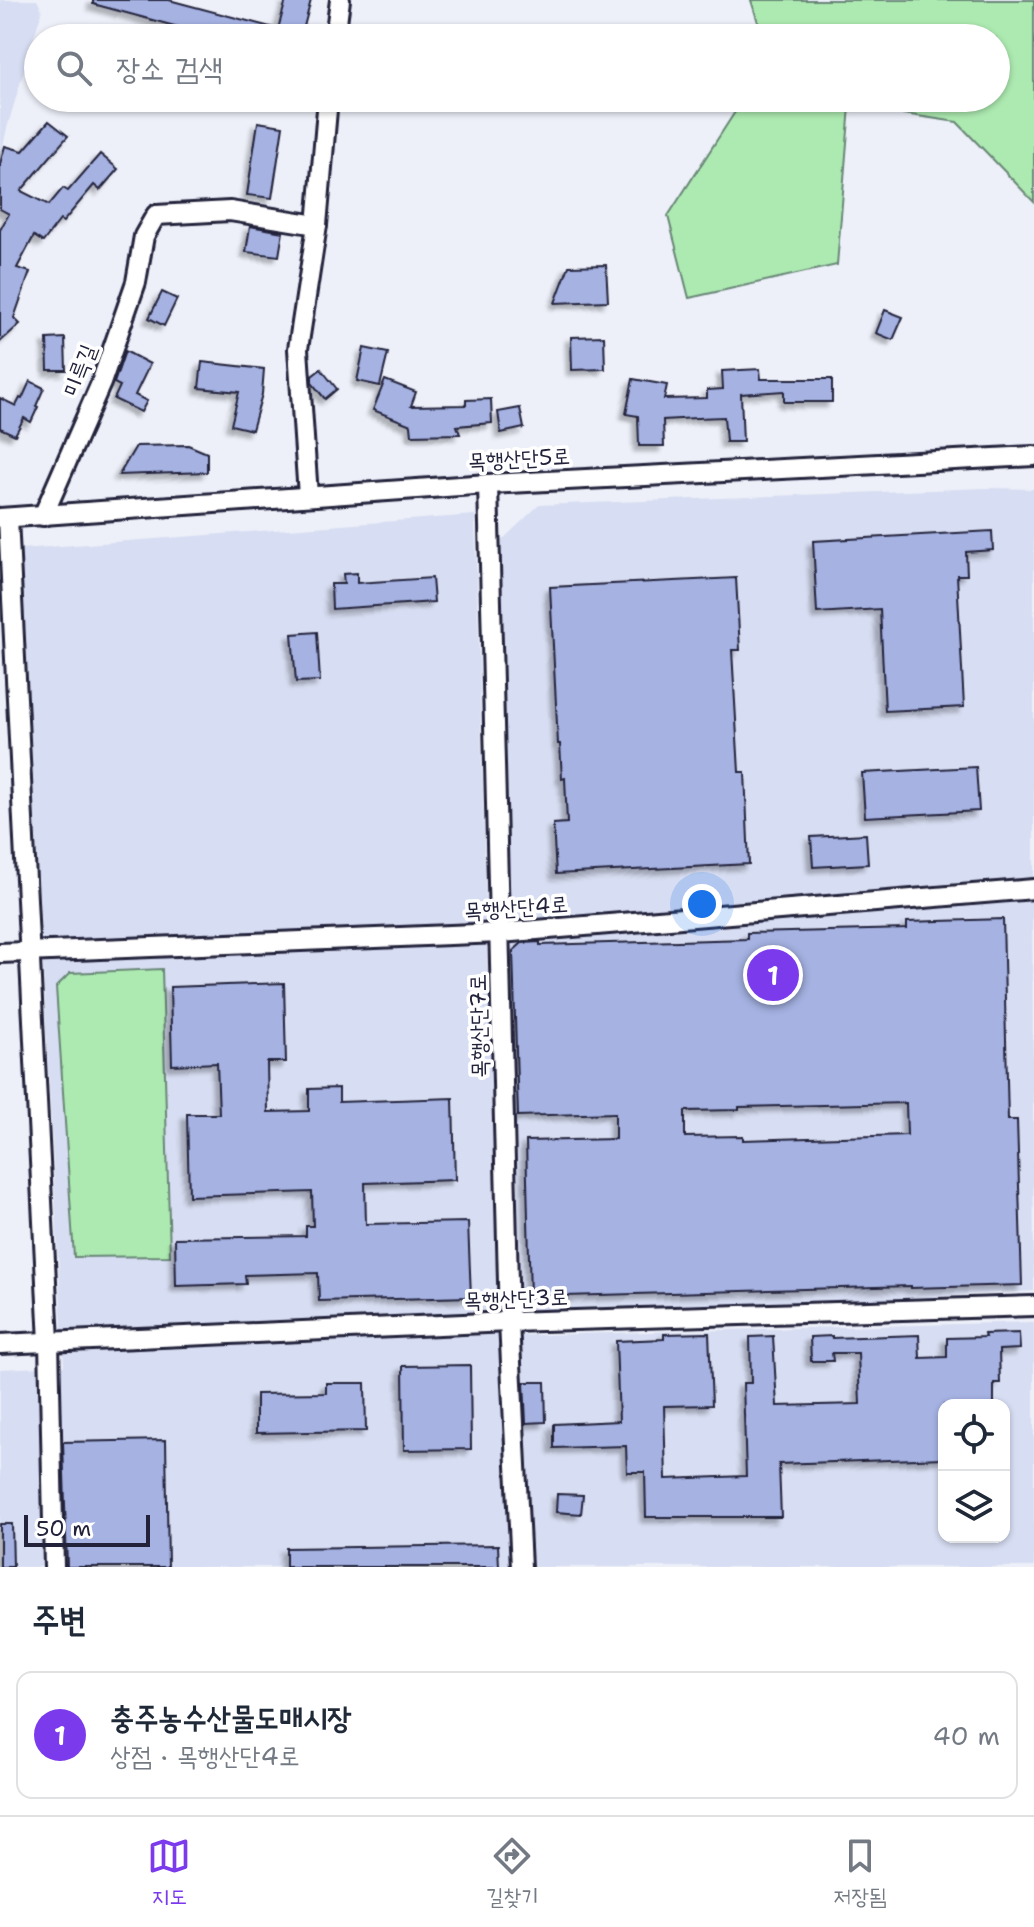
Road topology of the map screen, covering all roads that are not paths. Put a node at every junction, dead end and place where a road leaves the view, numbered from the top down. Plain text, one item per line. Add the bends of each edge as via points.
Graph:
1 (340, 0) edge
2 (337, 24) edge
3 (327, 112) edge
4 (317, 225) junction
5 (1034, 456) edge
6 (488, 484) junction
7 (308, 496) junction
8 (43, 516) junction
9 (4, 518) edge
10 (1034, 889) edge
11 (500, 933) junction
12 (30, 951) junction
13 (0, 953) edge
14 (1034, 1306) edge
15 (509, 1322) junction
16 (49, 1342) junction
17 (0, 1344) edge
18 (54, 1567) edge
19 (521, 1567) edge

1 - 2 street
3 - 4 street
4 - 7 street via 298,349
4 - 8 street, 미륵길 via 230,211 156,215 144,236 136,282 101,383
5 - 6 street, 목행산단5로
6 - 7 street, 목행산단5로
6 - 11 street, 목행산단7로
7 - 8 street, 목행산단5로
8 - 9 street, 목행산단5로
9 - 12 street
10 - 11 street, 목행산단4로
11 - 12 street, 목행산단4로
11 - 15 street, 목행산단7로
12 - 13 street, 목행산단4로
12 - 16 street
14 - 15 street, 목행산단3로
15 - 16 street, 목행산단3로
15 - 19 street, 목행산단7로
16 - 17 street, 목행산단3로
16 - 18 street

